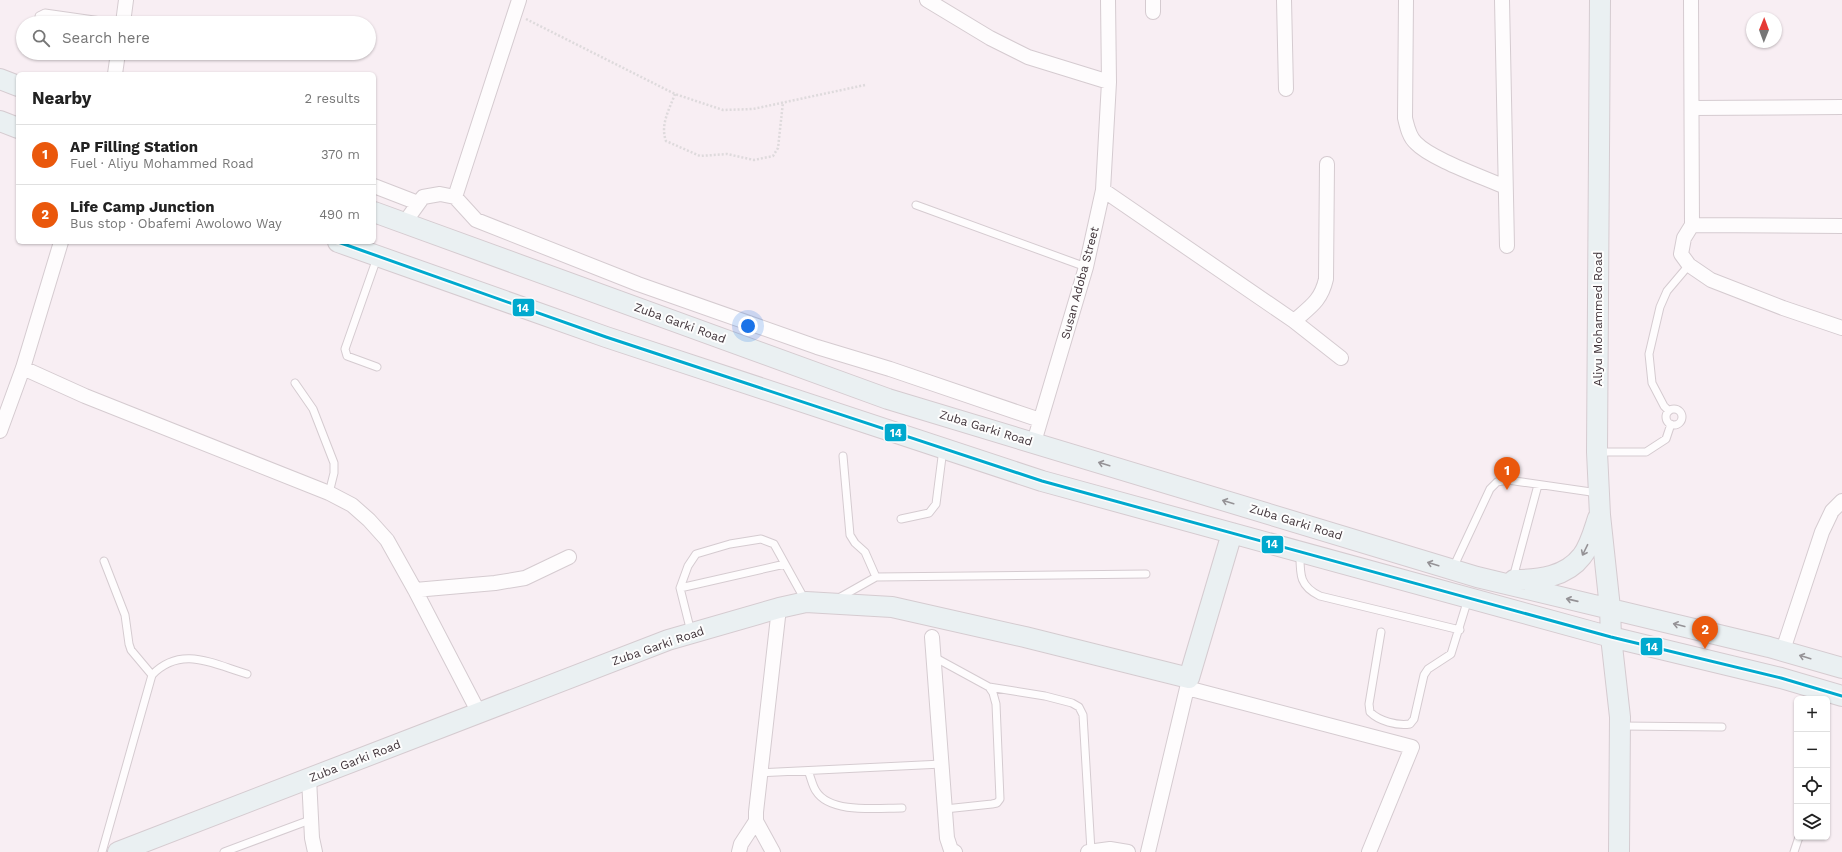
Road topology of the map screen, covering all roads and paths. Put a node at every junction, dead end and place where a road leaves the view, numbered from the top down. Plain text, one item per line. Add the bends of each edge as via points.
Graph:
1 (126, 0) edge
2 (926, 0) edge
3 (1108, 0) edge
4 (1284, 0) edge
5 (1406, 0) edge
6 (1502, 0) edge
7 (1600, 0) edge
8 (1691, 0) edge
9 (517, 7) edge
10 (40, 16) edge
11 (66, 16) edge
12 (124, 16) edge
13 (117, 60) edge
14 (115, 72) edge
15 (0, 79) edge
16 (1109, 82) junction
17 (16, 85) edge
18 (865, 85) dead end
19 (1286, 89) dead end
20 (675, 94) junction
21 (783, 102) junction
22 (1842, 107) edge
23 (1692, 108) junction
24 (0, 121) edge
25 (16, 127) edge
26 (1327, 164) dead end
27 (376, 187) edge
28 (1505, 187) junction
29 (1103, 190) junction
30 (455, 197) junction
31 (418, 203) junction
32 (916, 205) dead end
33 (376, 213) edge
34 (405, 222) junction
35 (1692, 225) junction
36 (1842, 226) edge
37 (60, 244) edge
38 (344, 244) edge
39 (1508, 246) dead end
40 (378, 256) junction
41 (1689, 265) junction
42 (1086, 267) junction
43 (1294, 321) junction
44 (1842, 328) edge
45 (1340, 358) dead end
46 (377, 367) dead end
47 (23, 368) junction
48 (295, 383) dead end
49 (1669, 411) junction
50 (1040, 420) junction
51 (1671, 424) junction
52 (0, 431) edge
53 (1034, 442) junction
54 (944, 449) junction
55 (1597, 452) junction
56 (843, 456) dead end
57 (1538, 486) junction
58 (329, 493) junction
59 (1599, 493) junction
60 (1842, 501) edge
61 (1600, 514) junction
62 (901, 519) dead end
63 (1232, 533) junction
64 (1300, 552) junction
65 (569, 557) dead end
66 (104, 561) dead end
67 (785, 564) junction
68 (1452, 570) junction
69 (1146, 574) dead end
70 (876, 577) junction
71 (1477, 578) junction
72 (1512, 580) junction
73 (680, 588) junction
74 (415, 590) junction
75 (1468, 597) junction
76 (806, 602) junction
77 (828, 604) junction
78 (779, 608) junction
79 (1610, 608) junction
80 (1460, 630) junction
81 (1381, 632) dead end
82 (691, 633) junction
83 (932, 637) dead end
84 (1611, 637) junction
85 (1783, 650) junction
86 (934, 657) junction
87 (1842, 668) edge
88 (247, 674) dead end
89 (152, 675) junction
90 (1188, 683) junction
91 (989, 687) junction
92 (1842, 696) edge
93 (479, 712) junction
94 (1620, 726) junction
95 (1722, 727) dead end
96 (942, 764) junction
97 (808, 771) junction
98 (759, 773) junction
99 (309, 778) junction
100 (902, 808) dead end
101 (945, 809) junction
102 (310, 820) junction
103 (756, 822) junction
104 (1798, 840) edge
105 (102, 852) edge
106 (118, 852) edge
107 (224, 852) edge
108 (315, 852) edge
109 (739, 852) edge
110 (773, 852) edge
111 (955, 852) edge
112 (1090, 852) edge
113 (1128, 852) edge
114 (1148, 852) edge
115 (1369, 852) edge
116 (1619, 852) edge
117 (1794, 852) edge

1 - 12 street
2 - 16 street via 1028,57
3 - 16 street, Susan Adoba Street
4 - 19 street
5 - 28 street via 1405,118 1408,132 1415,143 1437,157
6 - 28 street
7 - 55 main road, Aliyu Mohammed Road
8 - 23 street
9 - 20 path
9 - 30 street
10 - 11 lane via 45,13
13 - 14 street
15 - 17 main road
16 - 29 street, Susan Adoba Street
18 - 21 path
20 - 21 path via 723,110 753,109
20 - 21 path via 664,125 666,141 700,156 727,154 754,160 773,156 778,148
22 - 23 street
23 - 35 street
24 - 25 main road
26 - 43 street via 1326,279 1318,301
27 - 31 street
28 - 39 street
29 - 42 street, Susan Adoba Street
29 - 43 street
30 - 31 street via 440,194 423,197
30 - 50 street via 476,220 638,284 817,347 897,371
31 - 34 street
32 - 42 lane
33 - 34 main road, Zuba Garki Road
34 - 53 main road, Zuba Garki Road via 888,399
35 - 36 street
35 - 41 street via 1684,238 1682,254
37 - 47 street
38 - 40 main road
40 - 46 lane via 345,349 347,356
40 - 54 main road via 606,337
41 - 44 street via 1711,280
41 - 49 lane via 1667,291 1660,307 1649,354 1652,383
42 - 50 street, Susan Adoba Street
43 - 45 street
47 - 52 street
47 - 58 street via 85,396
48 - 58 lane via 313,409 334,463
49 - 51 lane via 1666,418
49 - 51 lane via 1680,410 1683,417 1679,424
50 - 53 street, Susan Adoba Street
51 - 55 lane via 1666,439 1646,452
68 -> 53 main road, Zuba Garki Road
54 - 62 lane via 936,504 929,513
54 - 63 main road via 1042,481
55 - 59 main road, Aliyu Mohammed Road
56 - 70 lane via 850,535 865,552
57 - 59 lane
57 - 68 lane via 1508,480 1496,482 1490,489
57 - 72 lane
58 - 74 street via 352,505 387,540
59 - 61 main road, Aliyu Mohammed Road
60 - 85 street via 1832,511 1822,532
61 -> 72 main road via 1583,555 1571,567 1539,579
61 - 79 main road, Aliyu Mohammed Road
63 - 64 main road
63 - 90 main road
64 - 75 main road
64 - 80 lane via 1300,570 1305,587 1320,596
65 - 74 street via 525,578
66 - 89 lane via 125,615 128,644
67 - 73 lane
67 - 73 lane via 774,544 761,539 730,544 696,554 688,566
67 - 76 lane
68 - 71 main road, Zuba Garki Road
69 - 70 lane
70 - 77 lane
71 - 72 main road
79 -> 71 main road, Zuba Garki Road
73 - 82 lane
74 - 93 street
75 - 80 lane
75 - 84 main road
76 - 77 main road, Zuba Garki Road
76 - 78 main road, Zuba Garki Road
77 - 90 main road, Zuba Garki Road via 892,607 1025,637
78 - 82 main road, Zuba Garki Road
78 - 98 street
79 - 84 main road, Aliyu Mohammed Road
85 -> 79 main road, Zuba Garki Road
80 - 81 lane via 1451,654 1428,669 1424,675 1414,719 1410,724 1404,725 1376,718 1370,712 1369,704
82 - 93 main road, Zuba Garki Road
83 - 86 street
84 - 92 main road via 1781,678
84 - 94 main road, Aliyu Mohammed Road
87 -> 85 main road, Zuba Garki Road
86 - 91 lane
86 - 96 street
88 - 89 lane via 189,658 174,660 160,667
89 - 105 lane
90 - 114 street
90 - 115 street via 1412,747
91 - 101 lane via 994,693 996,704 1000,799 992,804
91 - 112 lane via 1045,696 1079,707 1083,715
93 - 99 main road, Zuba Garki Road
94 - 95 lane
94 - 116 main road, Aliyu Mohammed Road
96 - 97 lane
96 - 101 street
97 - 98 lane
97 - 100 lane via 816,791 823,799 836,806
98 - 103 street
99 - 102 street
99 - 106 main road, Zuba Garki Road
101 - 111 street via 947,838 951,850
102 - 107 lane
102 - 108 street
103 - 109 street via 741,844
103 - 110 street
104 - 117 lane
112 - 113 street via 1110,849

